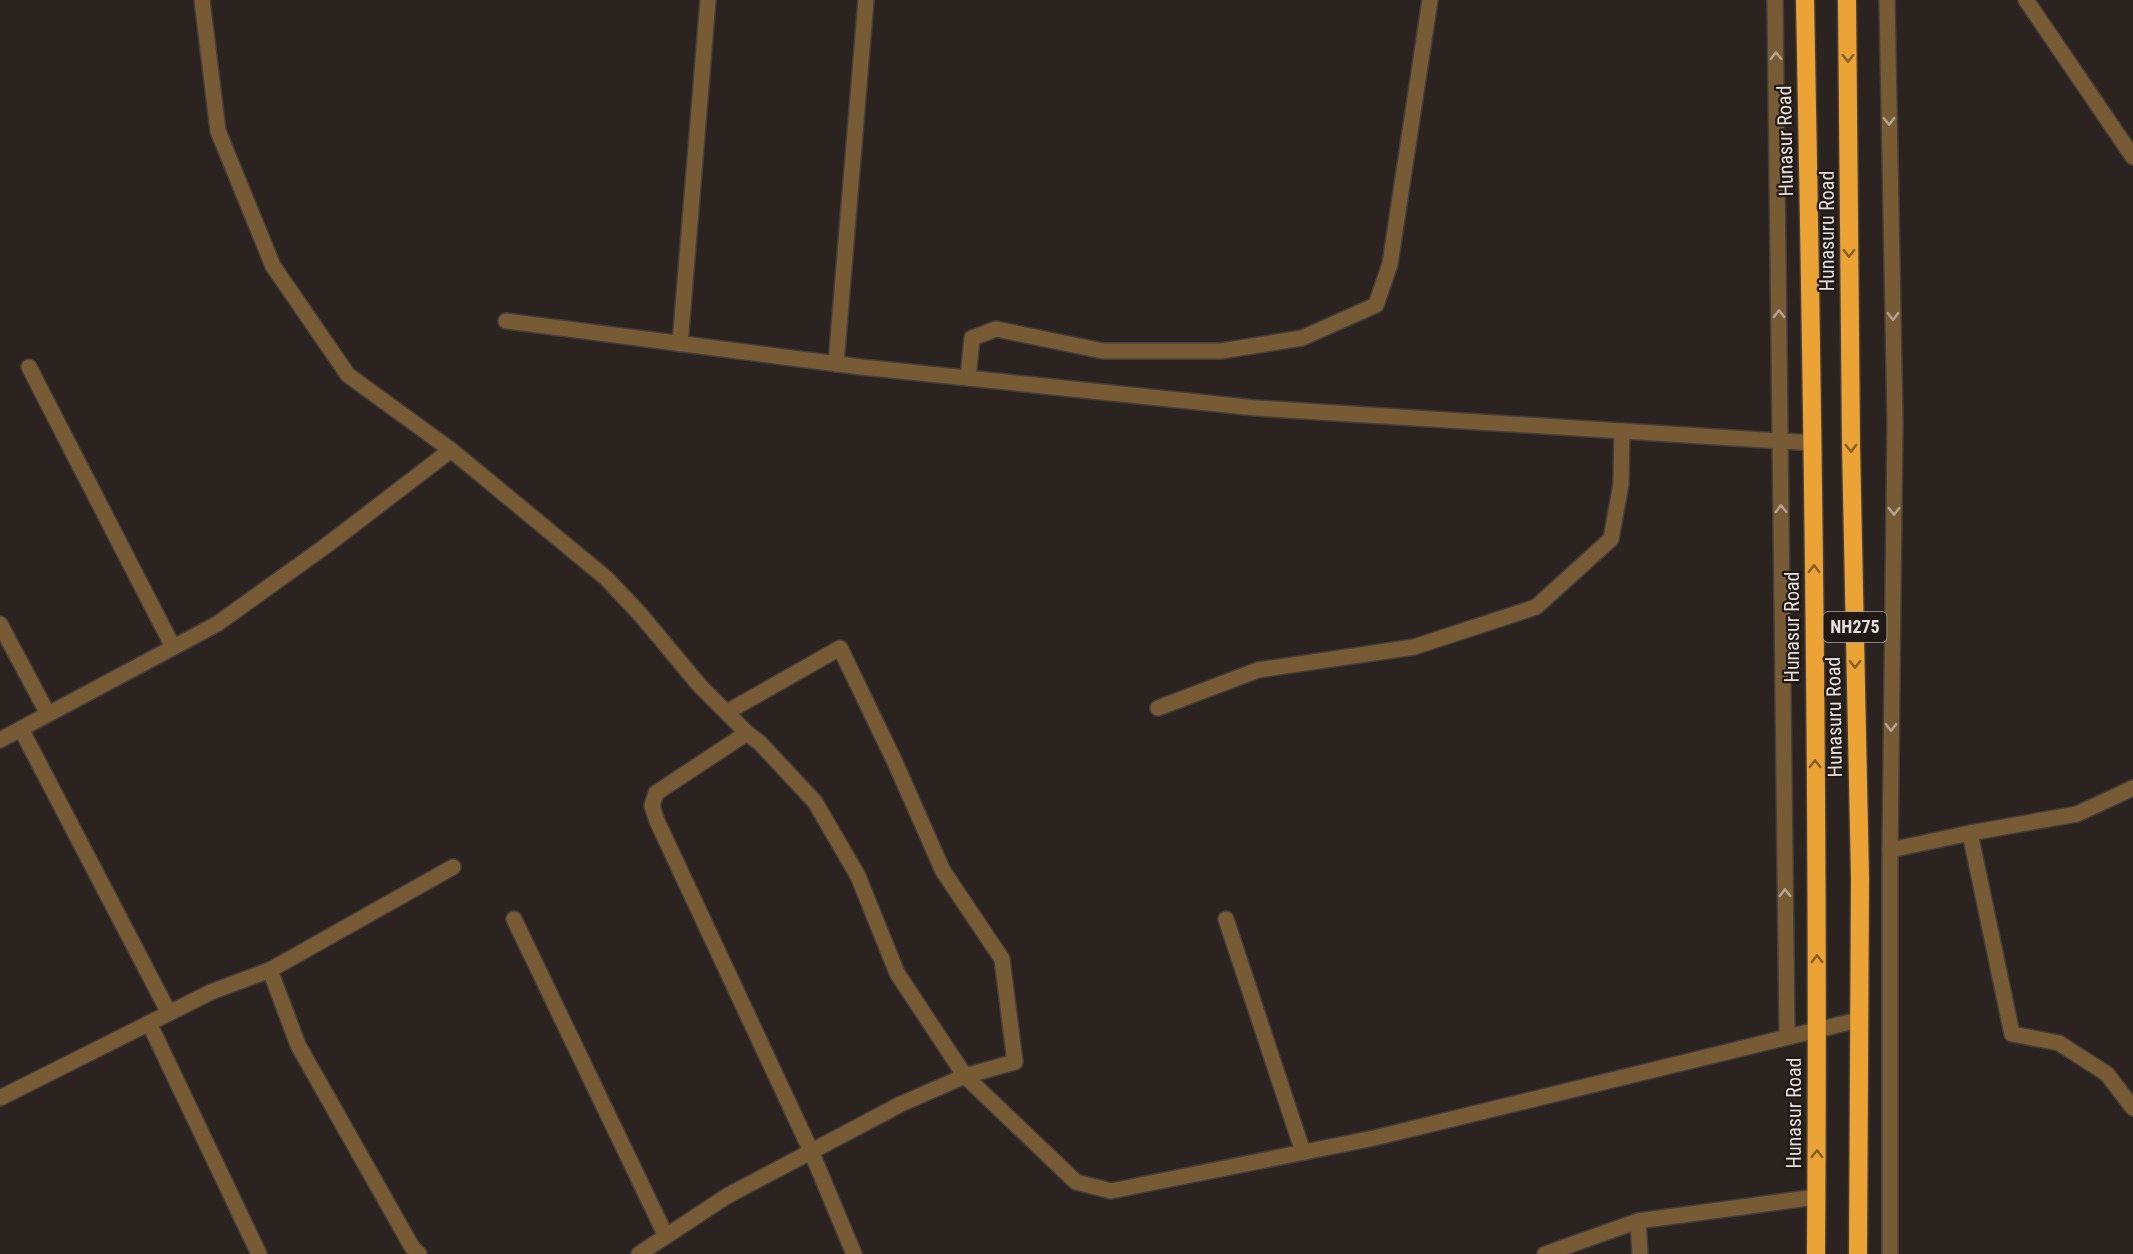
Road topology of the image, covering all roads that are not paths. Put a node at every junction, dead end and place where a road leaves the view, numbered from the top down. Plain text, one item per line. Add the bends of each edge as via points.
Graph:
1 (202, 0) edge
2 (708, 0) edge
3 (866, 0) edge
4 (1430, 0) edge
5 (1775, 0) edge
6 (1805, 0) edge
7 (1847, 0) edge
8 (1887, 0) edge
9 (2026, 0) edge
10 (2133, 157) edge
11 (506, 321) dead end
12 (680, 344) junction
13 (836, 364) junction
14 (29, 367) dead end
15 (968, 378) junction
16 (1622, 431) junction
17 (1780, 441) junction
18 (1813, 443) junction
19 (451, 450) junction
20 (0, 624) edge
21 (173, 647) junction
22 (1158, 708) dead end
23 (727, 712) junction
24 (48, 714) junction
25 (21, 729) junction
26 (747, 733) junction
27 (0, 740) edge
28 (2133, 788) edge
29 (1970, 833) junction
30 (1890, 850) junction
31 (453, 867) dead end
32 (514, 919) dead end
33 (1226, 919) dead end
34 (270, 970) junction
35 (169, 1013) junction
36 (1858, 1020) junction
37 (149, 1023) junction
38 (1817, 1029) junction
39 (1787, 1036) junction
40 (965, 1076) junction
41 (0, 1098) edge
42 (2133, 1108) edge
43 (811, 1151) junction
44 (1304, 1152) junction
45 (1816, 1197) junction
46 (1638, 1221) junction
47 (666, 1236) junction
48 (259, 1254) edge
49 (419, 1254) edge
50 (639, 1254) edge
51 (854, 1254) edge
52 (1545, 1254) edge
53 (1640, 1254) edge
54 (1816, 1254) edge
55 (1858, 1254) edge
56 (1890, 1254) edge

1 - 19 street via 218,131 273,266 348,375
2 - 12 street
3 - 13 street
4 - 15 street via 1390,264 1376,305 1302,338 1221,351 1103,351 996,329 972,338
17 -> 5 street
6 - 18 highway, Hunasur Road / NH275
7 -> 36 highway, Hunasuru Road / NH275 via 1860,878
8 -> 30 street via 1895,422
9 - 10 street
11 - 12 street
12 - 13 street
13 - 15 street
14 - 21 street
15 - 16 street via 1256,408
16 - 17 street
16 - 22 street via 1622,484 1611,540 1536,607 1414,646 1258,670
17 - 18 street
39 -> 17 street
38 -> 18 highway, Hunasur Road / NH275
19 - 21 street via 217,624
19 - 23 street via 606,578
20 - 24 street
21 - 24 street
23 - 26 street
23 - 40 street via 840,648 943,871 1002,959 1015,1062
24 - 25 street
25 - 27 street
25 - 35 street
26 - 40 street via 816,802 858,876 897,974
26 - 43 street via 656,793 652,806
28 - 29 street via 2077,814
29 - 30 street
29 - 42 street via 2012,1034 2059,1043 2107,1074
30 - 56 street
31 - 34 street
32 - 47 street
33 - 44 street
34 - 35 street
34 - 49 street via 298,1045
35 - 37 street
36 - 38 street
36 - 55 highway, Hunasuru Road / NH275
37 - 41 street
37 - 48 street
38 - 39 street
45 -> 38 highway, Hunasur Road / NH275
39 - 44 street
40 - 43 street
40 - 44 street via 1076,1182 1111,1191
43 - 47 street via 727,1196
43 - 51 street
45 - 46 street
45 - 54 highway, Hunasur Road / NH275
46 - 52 street
46 - 53 street
47 - 50 street

